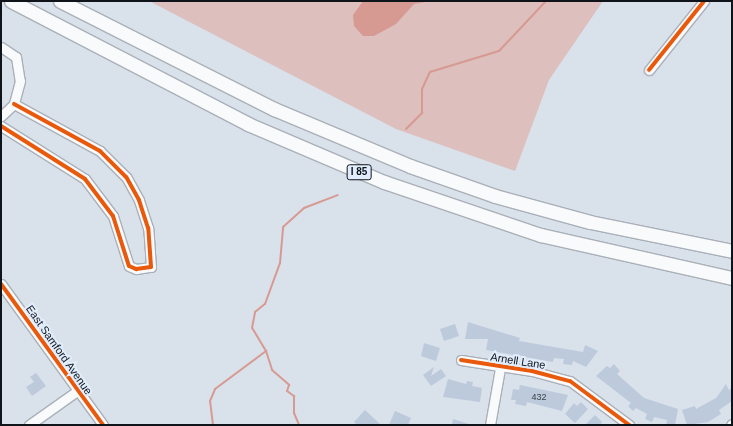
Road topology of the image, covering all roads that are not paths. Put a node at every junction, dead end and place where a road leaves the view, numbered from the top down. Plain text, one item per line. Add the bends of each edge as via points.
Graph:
1 (11, 1) edge
2 (60, 1) edge
3 (704, 1) edge
4 (1, 47) edge
5 (648, 70) dead end
6 (14, 104) junction
7 (1, 116) edge
8 (1, 126) edge
9 (732, 251) edge
10 (732, 278) edge
11 (1, 284) edge
12 (461, 360) dead end
13 (500, 368) junction
14 (77, 391) junction
15 (29, 425) edge
16 (103, 425) edge
17 (490, 425) edge
18 (629, 425) edge

1 - 10 highway, I 85 via 248,124 384,182 541,235
2 - 9 highway, I 85 via 274,109 410,166 495,196 590,222
3 - 5 street
4 - 6 street via 17,59 20,81
6 - 7 street
6 - 8 street via 100,151 126,177 139,200 148,228 151,267 136,269 129,266 113,216 82,175
11 - 14 street, East Samford Avenue
12 - 13 street, Arnell Lane
13 - 17 street
13 - 18 street, Arnell Lane via 532,371 570,381
14 - 15 street
14 - 16 street, East Samford Avenue

